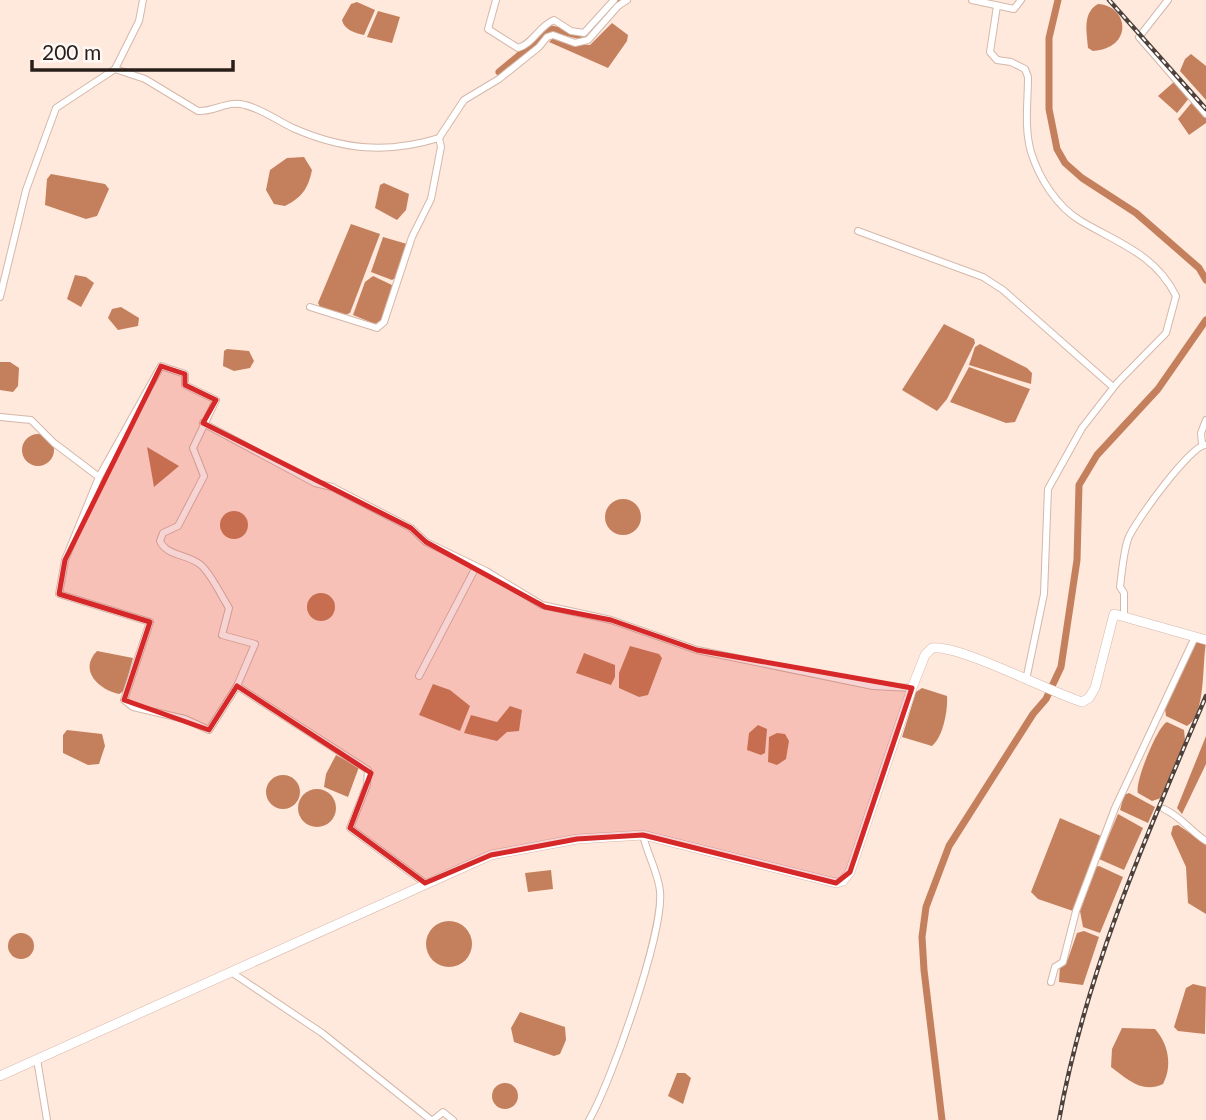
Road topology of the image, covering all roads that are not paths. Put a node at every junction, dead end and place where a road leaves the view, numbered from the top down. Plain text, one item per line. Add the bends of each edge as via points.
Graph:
1 (143, 0) edge
2 (496, 0) edge
3 (614, 0) edge
4 (627, 0) edge
5 (972, 0) edge
6 (1021, 0) edge
7 (1168, 0) edge
8 (997, 6) junction
9 (115, 69) junction
10 (1206, 114) edge
11 (439, 138) junction
12 (858, 230) dead end
13 (0, 297) edge
14 (310, 307) dead end
15 (1114, 387) junction
16 (0, 417) edge
17 (1206, 420) edge
18 (202, 424) junction
19 (1204, 445) edge
20 (99, 477) junction
21 (476, 567) junction
22 (1124, 617) junction
23 (1195, 636) junction
24 (1206, 640) edge
25 (419, 676) dead end
26 (1028, 681) junction
27 (237, 686) junction
28 (912, 688) junction
29 (1164, 809) dead end
30 (643, 835) junction
31 (1206, 841) edge
32 (425, 883) junction
33 (232, 972) junction
34 (1051, 982) dead end
35 (37, 1059) junction
36 (0, 1076) edge
37 (47, 1120) edge
38 (432, 1120) edge
39 (453, 1120) edge
40 (589, 1120) edge

1 - 9 street via 139,21
2 - 3 street via 488,29 518,48 554,20 584,33
4 - 11 street via 588,40 575,43 547,37 499,79 464,100
5 - 8 street
6 - 8 street via 1014,9
7 - 10 street via 1139,37
8 - 15 street via 990,52 997,60 1025,69 1027,132 1039,172 1051,192 1079,220 1112,235 1158,267 1176,296 1166,333
9 - 11 street via 145,79 198,111 230,102 248,105 330,144 383,148
9 - 13 street via 56,108 26,190
11 - 14 street via 431,199 412,237 384,322 377,328
12 - 15 street via 983,276
15 - 26 street via 1082,428 1048,489 1042,607
16 - 20 street via 31,420
17 - 19 street via 1200,438
18 - 20 street via 216,400 185,385 185,374 160,366
18 - 21 street via 411,528 426,542
18 - 27 street via 193,448 204,476 178,526 163,533 160,541 169,552 201,565 222,596 229,608 222,635 255,644
19 - 22 street via 1186,459 1129,536 1120,587
20 - 27 street via 65,560 59,594 150,622 124,700 133,707 185,719 209,730
21 - 25 street
21 - 28 street via 542,605 611,620 697,650 873,686
22 - 23 street
22 - 26 street via 1112,616 1101,667 1086,702
23 - 24 street
23 - 34 street via 1115,808 1076,911 1064,959 1055,967
26 - 28 street via 936,647 925,655
27 - 32 street via 368,770 350,828
28 - 30 street via 850,872 843,881 836,883
29 - 31 street via 1181,817 1189,831
30 - 32 street via 577,839 491,855
30 - 40 street via 660,890 658,921 617,1052
32 - 33 street
33 - 35 street
33 - 38 street via 322,1033
35 - 36 street
35 - 37 street
38 - 39 street via 443,1112

